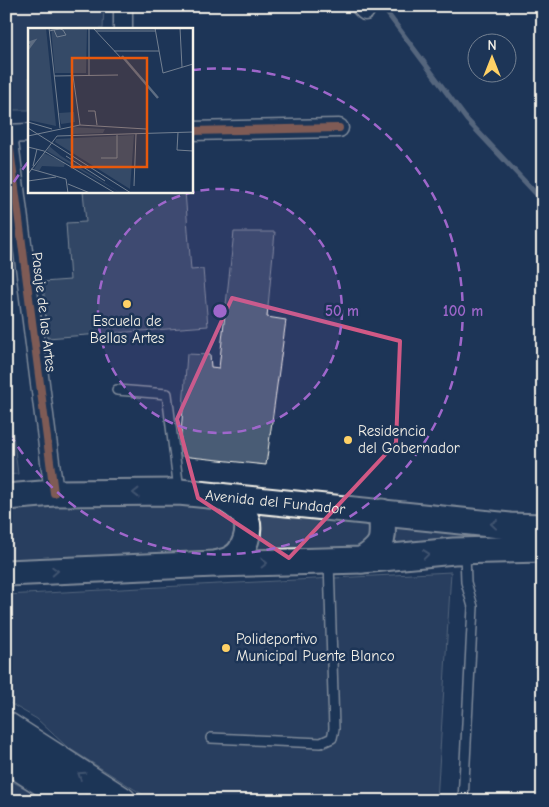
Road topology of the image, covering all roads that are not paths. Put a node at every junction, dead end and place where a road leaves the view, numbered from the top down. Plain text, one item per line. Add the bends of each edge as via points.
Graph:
1 (123, 6) edge
2 (123, 28) edge
3 (339, 128) dead end
4 (192, 131) edge
5 (28, 133) edge
6 (7, 134) edge
7 (117, 390) dead end
8 (179, 492) junction
9 (54, 493) junction
10 (220, 496) junction
11 (6, 497) edge
12 (382, 512) junction
13 (543, 527) edge
14 (543, 549) edge
15 (465, 550) junction
16 (362, 560) junction
17 (330, 561) junction
18 (216, 564) junction
19 (6, 573) edge
20 (6, 726) edge
21 (211, 738) dead end
22 (6, 758) edge
23 (73, 801) edge
24 (122, 801) edge
25 (463, 801) edge

1 - 2 street
3 - 4 street
5 - 6 street
6 - 9 street, Pasaje de las Artes
7 - 8 lane via 167,394
8 -> 9 main road, Avenida del Fundador
8 - 10 main road, Avenida del Fundador
9 - 11 main road, Avenida del Fundador
10 - 12 main road, Avenida del Fundador
10 - 18 main road via 245,516 247,540 232,559
13 -> 12 main road, Avenida del Fundador
12 - 16 main road via 381,543 376,551
14 - 15 main road
16 -> 15 main road
15 - 25 lane via 466,582 473,607
16 - 17 main road
18 -> 17 main road
17 - 21 lane via 332,738 321,743
19 -> 18 main road
24 -> 20 main road
22 - 23 main road

